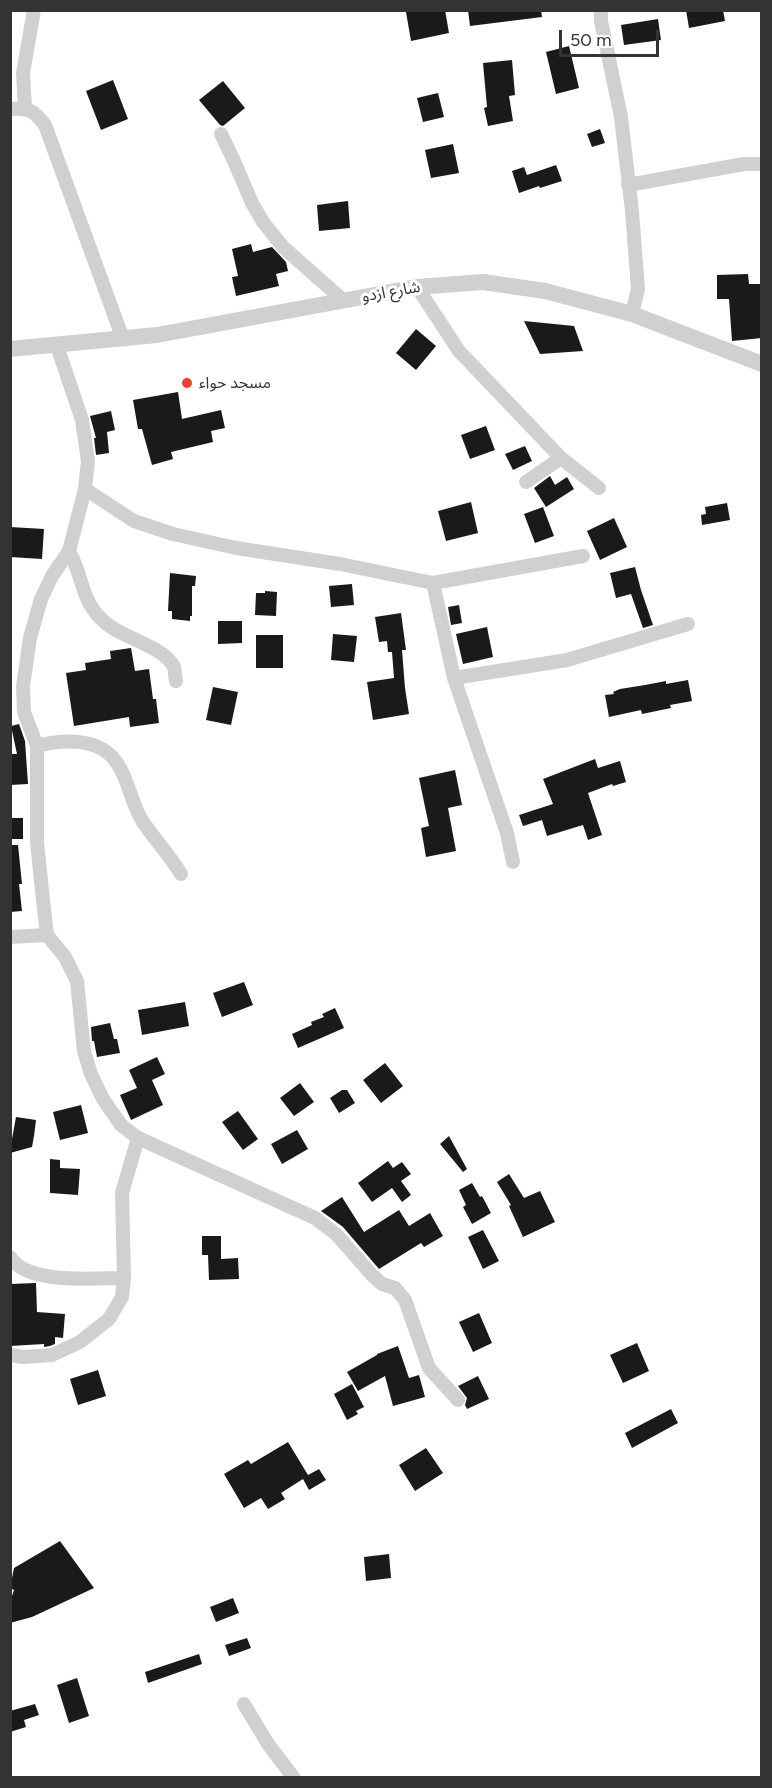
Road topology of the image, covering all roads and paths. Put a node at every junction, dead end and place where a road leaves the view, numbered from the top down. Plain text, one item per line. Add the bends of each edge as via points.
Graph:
1 (34, 10) edge
2 (601, 10) edge
3 (25, 108) junction
4 (10, 109) edge
5 (220, 134) dead end
6 (762, 164) edge
7 (628, 185) junction
8 (417, 287) junction
9 (344, 301) junction
10 (632, 314) junction
11 (123, 339) junction
12 (57, 346) junction
13 (10, 349) edge
14 (762, 364) edge
15 (561, 458) junction
16 (526, 482) dead end
17 (599, 488) dead end
18 (85, 489) junction
19 (69, 551) junction
20 (583, 556) dead end
21 (433, 583) junction
22 (688, 624) dead end
23 (454, 678) junction
24 (176, 681) dead end
25 (37, 746) junction
26 (513, 861) dead end
27 (181, 874) dead end
28 (47, 934) junction
29 (10, 937) edge
30 (138, 1138) junction
31 (10, 1257) edge
32 (124, 1278) junction
33 (10, 1354) edge
34 (458, 1400) dead end
35 (243, 1704) dead end
36 (294, 1778) edge

1 - 3 street via 23,72
2 - 7 street via 621,117
3 - 4 street
3 - 11 street via 45,125
5 - 9 street via 262,222 283,247
6 - 7 street
7 - 10 street via 638,289
8 - 9 street, شارع ازدو
8 - 10 street, شارع ازدو via 483,282 545,291
8 - 15 street via 459,351
9 - 11 street, شارع ازدو
10 - 14 street, شارع ازدو
11 - 12 street, شارع ازدو
12 - 13 street, شارع ازدو
12 - 18 street via 82,420 88,461
15 - 16 street
15 - 17 street
18 - 19 street
18 - 21 street via 134,521 172,534
19 - 24 street via 84,596 94,611 106,624 159,652 174,666
19 - 25 street via 41,599 30,638 23,686 24,712
20 - 21 street
21 - 23 street
22 - 23 street via 567,660
23 - 26 street
25 - 27 street via 72,741 107,751 118,763 142,821
25 - 28 street via 37,842
28 - 29 street
28 - 30 street via 77,981 84,1051 91,1074 121,1125
30 - 32 street via 123,1193
30 - 34 street via 315,1218 336,1234 372,1275 395,1288 405,1300 429,1368
31 - 32 street via 43,1276
32 - 33 street via 122,1297 109,1318 80,1342 52,1355
35 - 36 street

